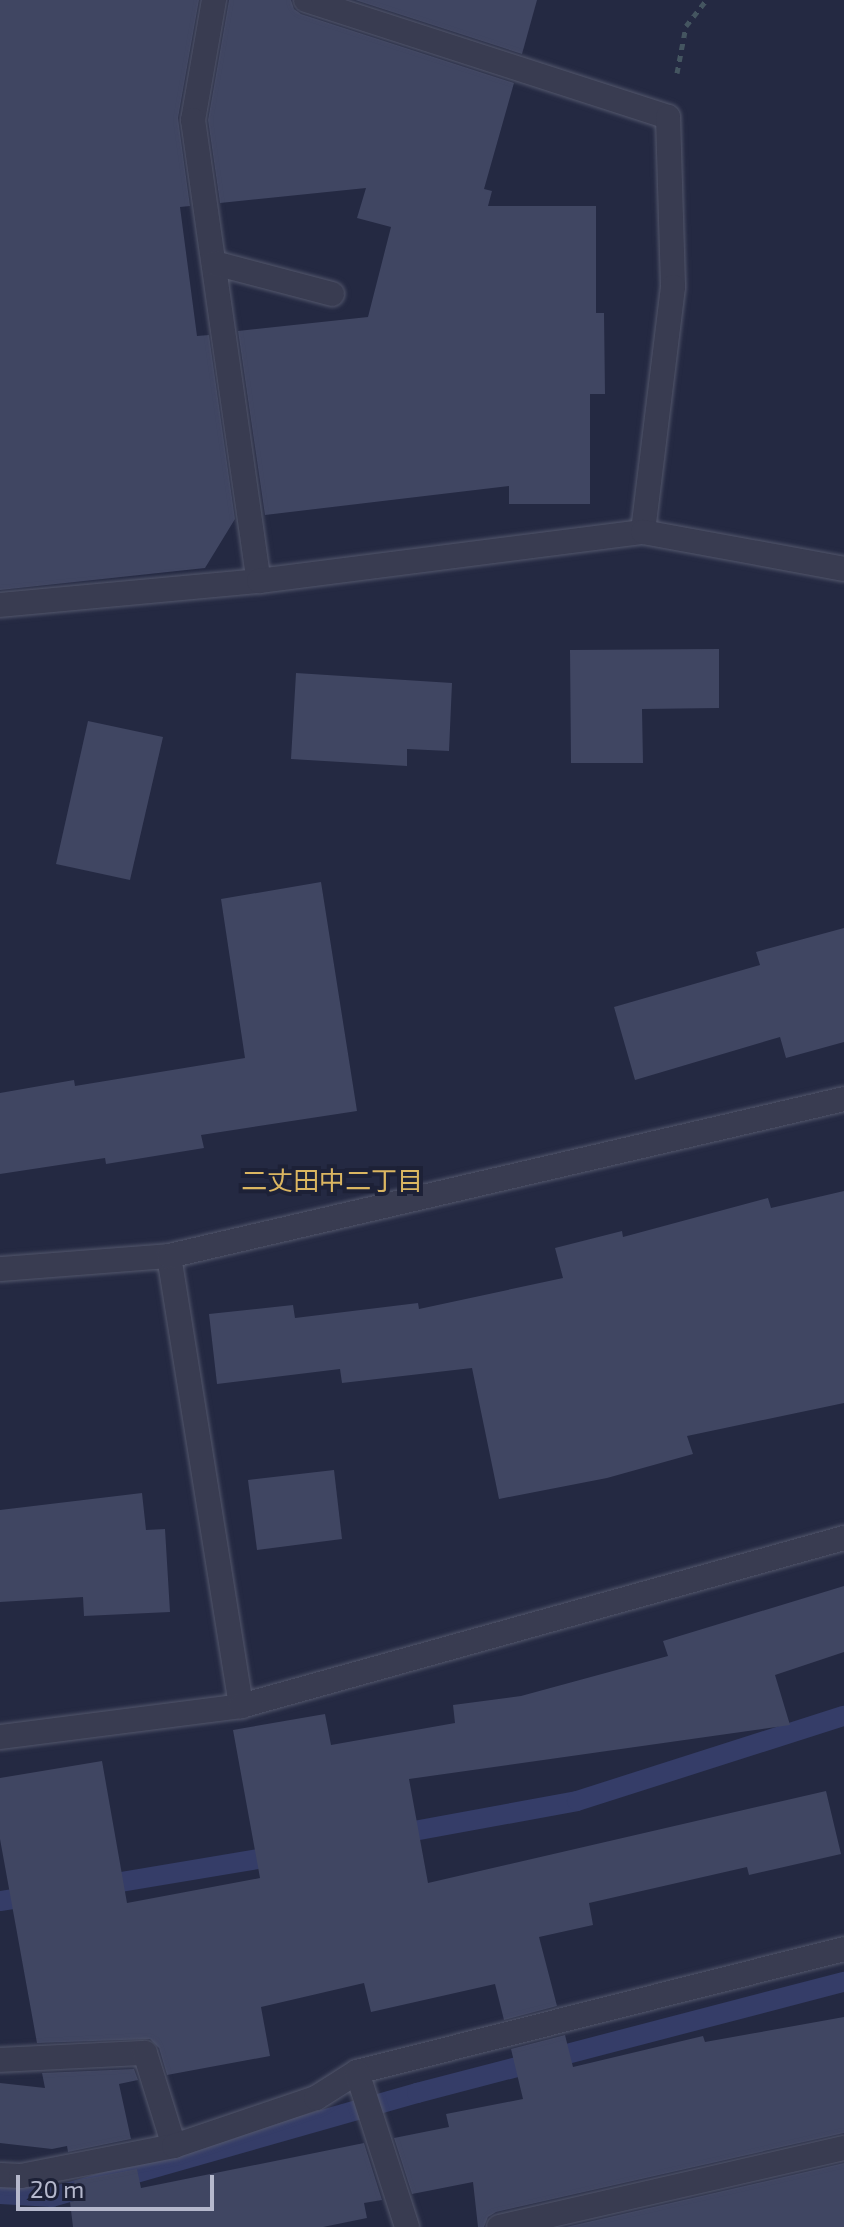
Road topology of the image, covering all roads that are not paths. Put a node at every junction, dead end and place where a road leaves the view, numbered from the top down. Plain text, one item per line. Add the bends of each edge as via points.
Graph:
1 (214, 0) edge
2 (306, 0) edge
3 (214, 263) junction
4 (332, 294) dead end
5 (643, 532) junction
6 (844, 569) edge
7 (259, 581) junction
8 (0, 605) edge
9 (844, 1099) edge
10 (169, 1256) junction
11 (0, 1269) edge
12 (844, 1538) edge
13 (241, 1706) junction
14 (0, 1737) edge
15 (844, 1949) edge
16 (0, 2060) edge
17 (357, 2072) junction
18 (174, 2146) junction
19 (844, 2148) edge
20 (0, 2175) edge
21 (407, 2227) edge
22 (499, 2227) edge

1 - 3 street via 193,120
2 - 5 street via 668,117 673,287
3 - 4 street
3 - 7 street
5 - 6 street
5 - 7 street
7 - 8 street
9 - 10 street
10 - 11 street
10 - 13 street
12 - 13 street
13 - 14 street
15 - 17 street
16 - 18 street via 145,2053
17 - 18 street via 316,2098
17 - 21 street
18 - 20 street via 21,2176
19 - 22 street

